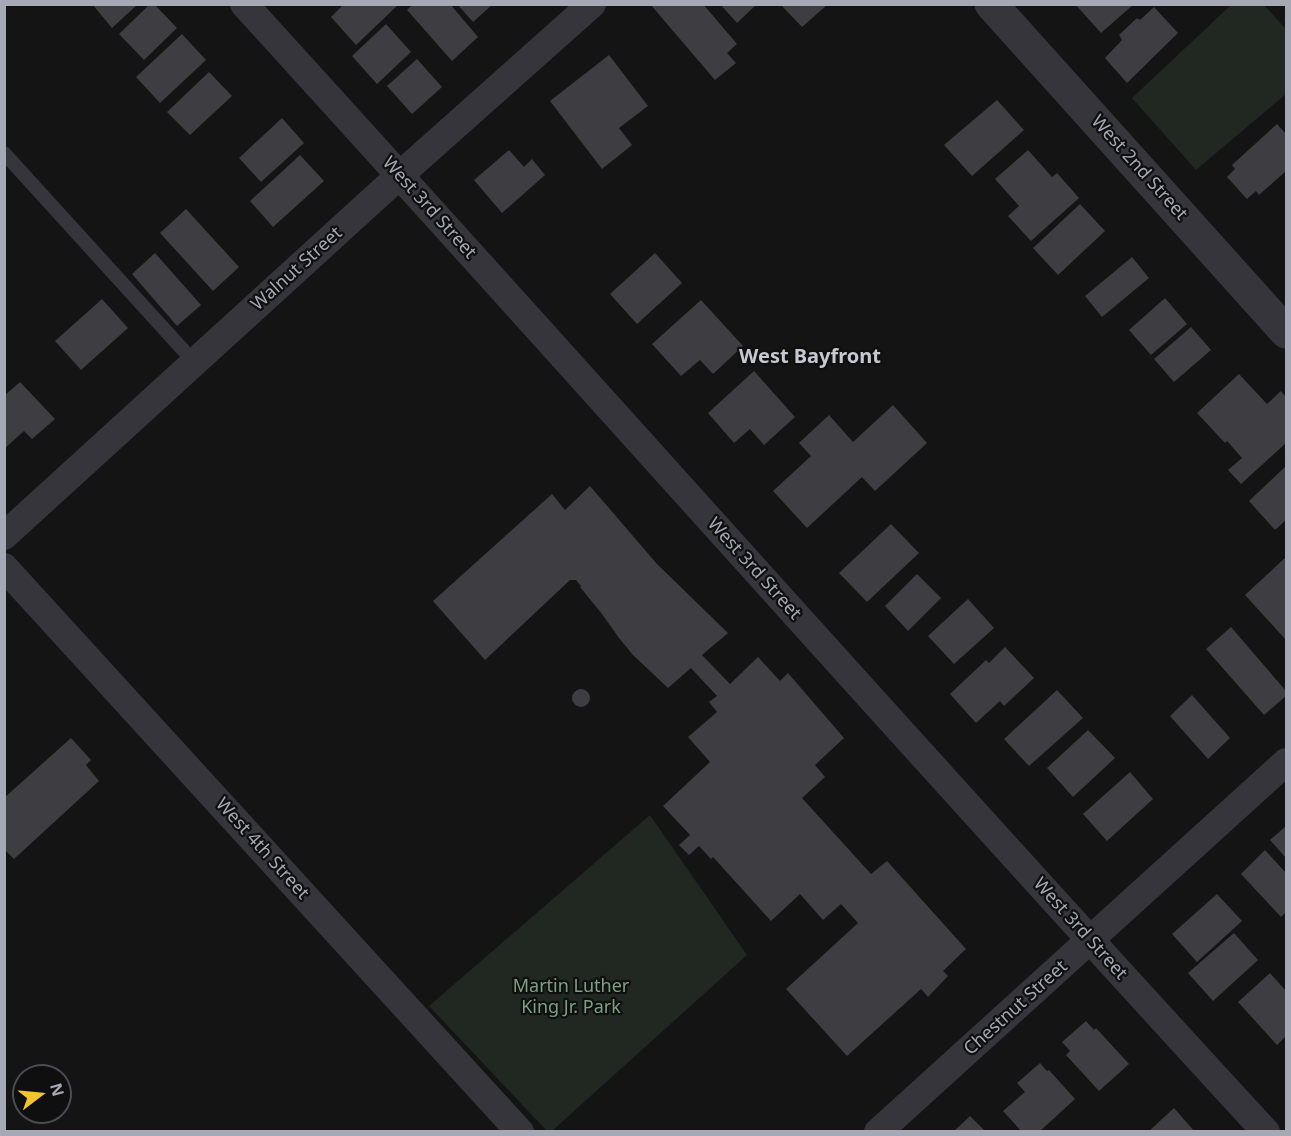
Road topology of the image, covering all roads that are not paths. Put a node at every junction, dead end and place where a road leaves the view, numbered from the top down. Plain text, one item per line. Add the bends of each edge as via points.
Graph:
1 (244, 4) edge
2 (592, 4) edge
3 (991, 4) edge
4 (4, 153) edge
5 (400, 176) junction
6 (1287, 332) edge
7 (195, 363) junction
8 (4, 536) edge
9 (4, 567) edge
10 (1287, 762) edge
11 (1090, 941) junction
12 (520, 1131) edge
13 (878, 1131) edge
14 (1266, 1131) edge

1 - 5 street, West 3rd Street
2 - 5 street, Walnut Street
3 - 6 street, West 2nd Street
4 - 7 lane
5 - 7 street, Walnut Street
5 - 11 street, West 3rd Street
7 - 8 street, Walnut Street
9 - 12 street, West 4th Street
10 - 11 street, Chestnut Street
11 - 13 street, Chestnut Street
11 - 14 street, West 3rd Street

